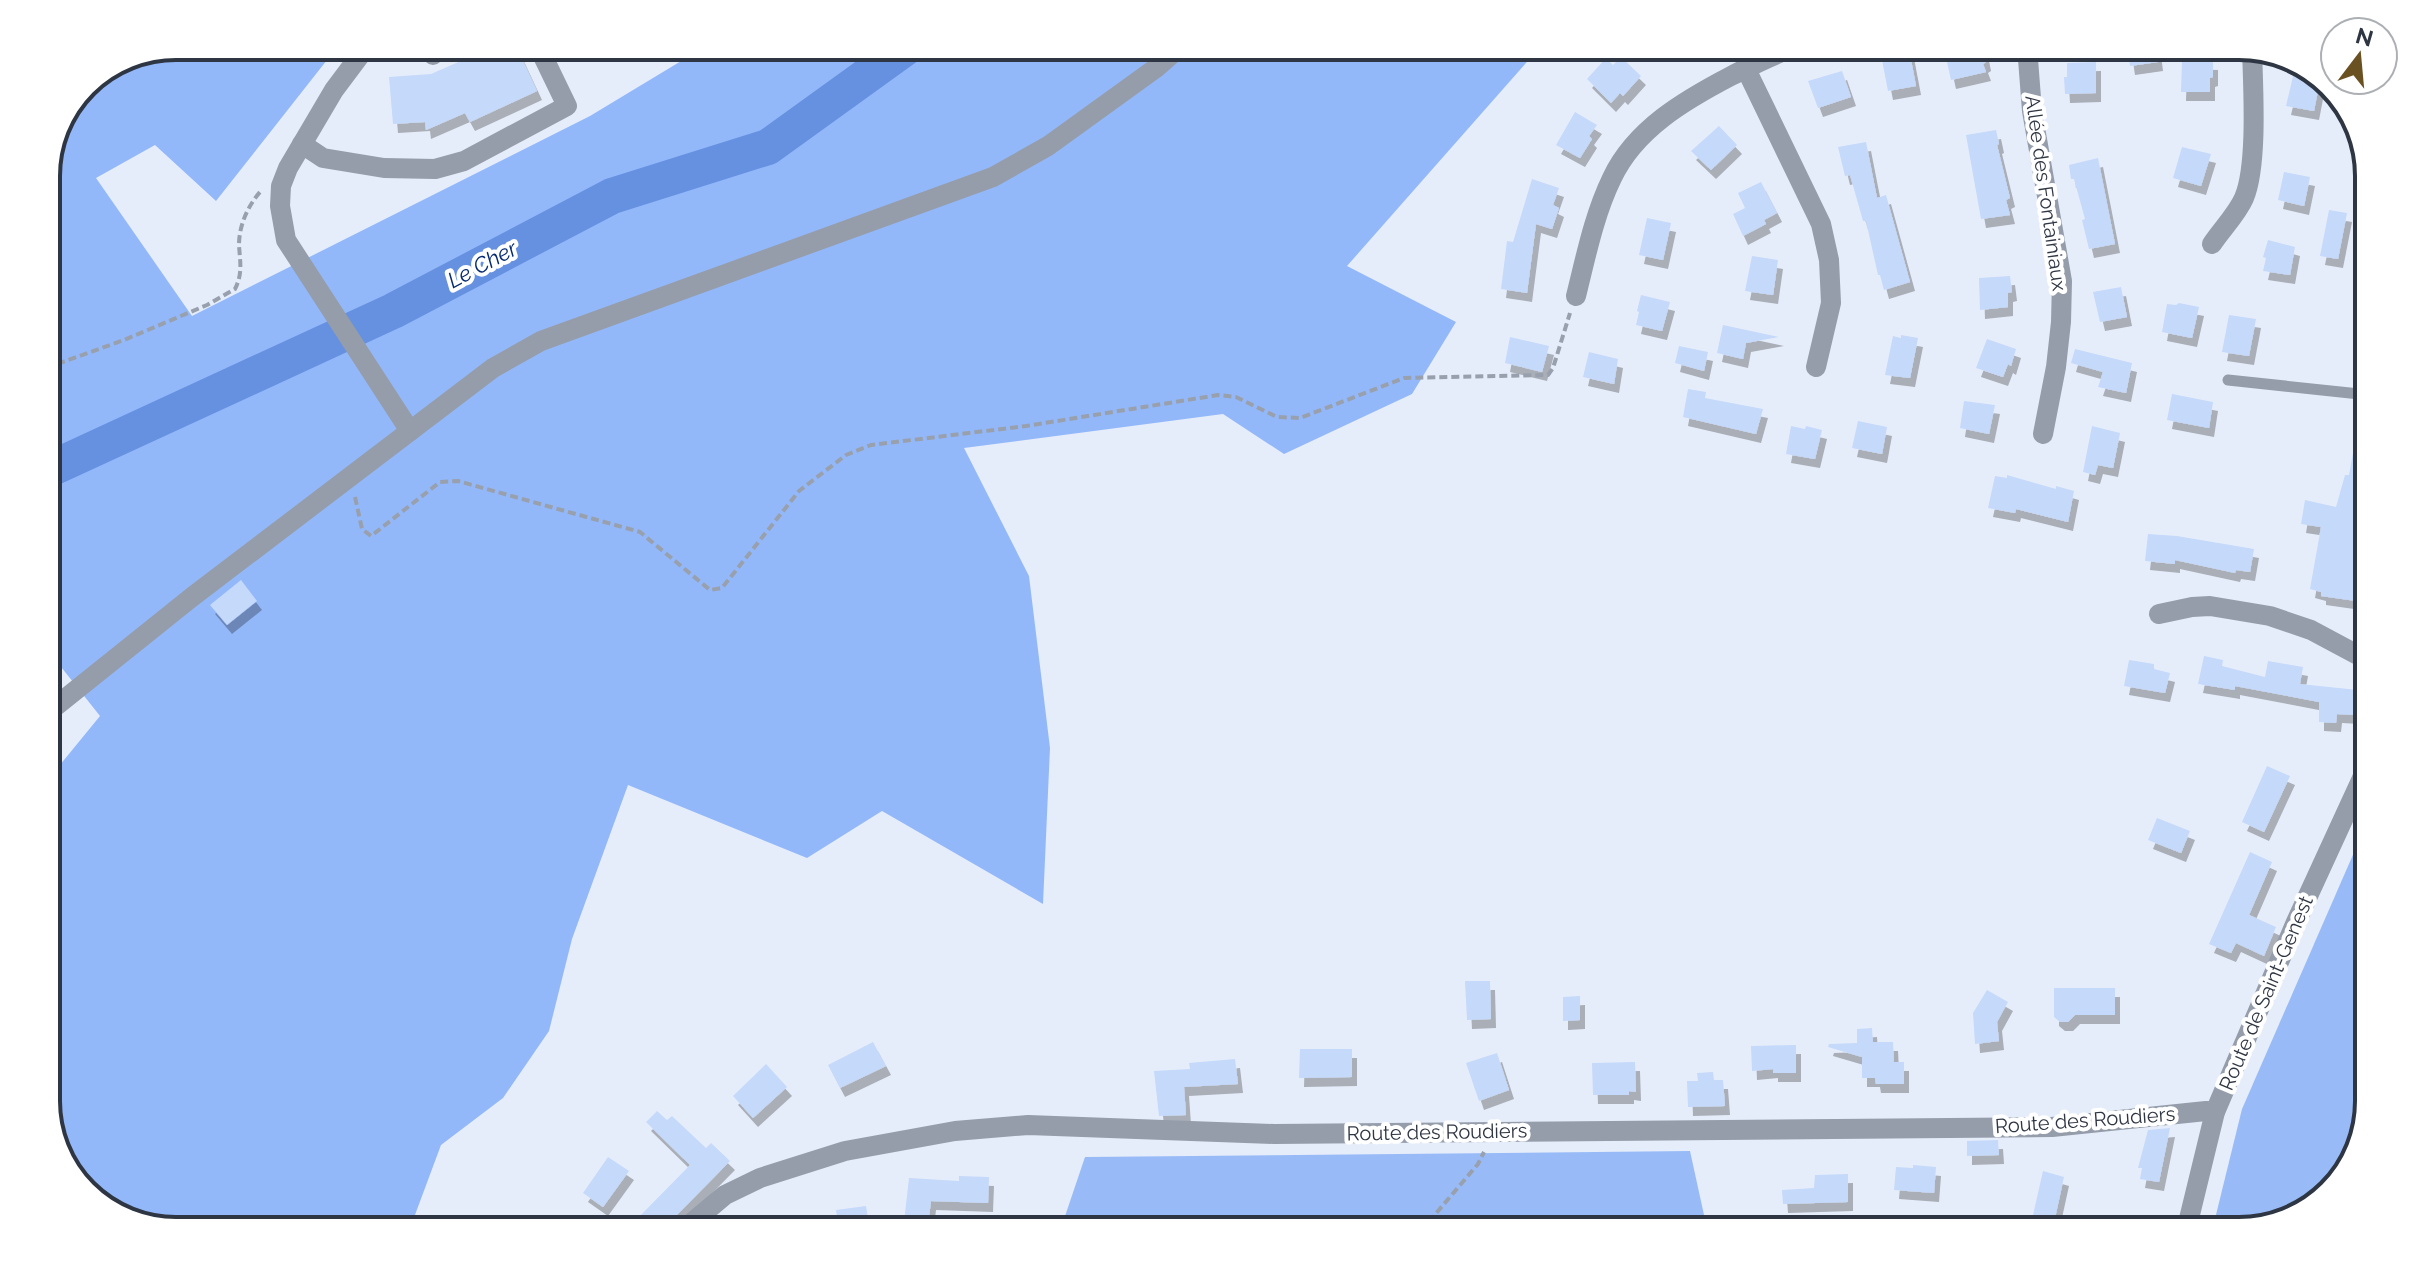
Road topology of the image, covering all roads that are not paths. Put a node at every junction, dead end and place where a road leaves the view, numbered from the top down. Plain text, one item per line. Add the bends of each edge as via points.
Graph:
1 (356, 60) edge
2 (545, 60) edge
3 (1165, 60) edge
4 (1767, 60) edge
5 (2028, 60) edge
6 (2252, 61) edge
7 (1746, 69) junction
8 (302, 144) junction
9 (2212, 244) dead end
10 (1576, 296) road end
11 (1816, 367) dead end
12 (2228, 380) dead end
13 (2355, 394) edge
14 (410, 431) junction
15 (2043, 434) dead end
16 (2159, 614) dead end
17 (2355, 654) edge
18 (60, 703) edge
19 (2355, 793) edge
20 (2215, 1112) junction
21 (699, 1217) edge
22 (2189, 1217) edge

1 - 8 street
2 - 8 street via 567,106 464,161 435,169 384,168 323,158
3 - 14 street via 1048,146 993,177 541,341 493,368
4 - 7 street
5 - 15 street, Allée des Fontainiaux via 2062,281 2056,367
6 - 9 street via 2250,176 2244,199
7 - 10 street via 1693,96 1630,150 1597,216
7 - 11 street via 1821,224 1831,303
8 - 14 street via 281,186 286,240
12 - 13 lane
14 - 18 street
16 - 17 street via 2210,606 2270,616
19 - 20 street, Route de Saint-Genest
20 - 21 street, Route des Roudiers via 2052,1127 1274,1134 1028,1125 955,1131 845,1151 760,1178 725,1195
20 - 22 street, Route de Saint-Genest

